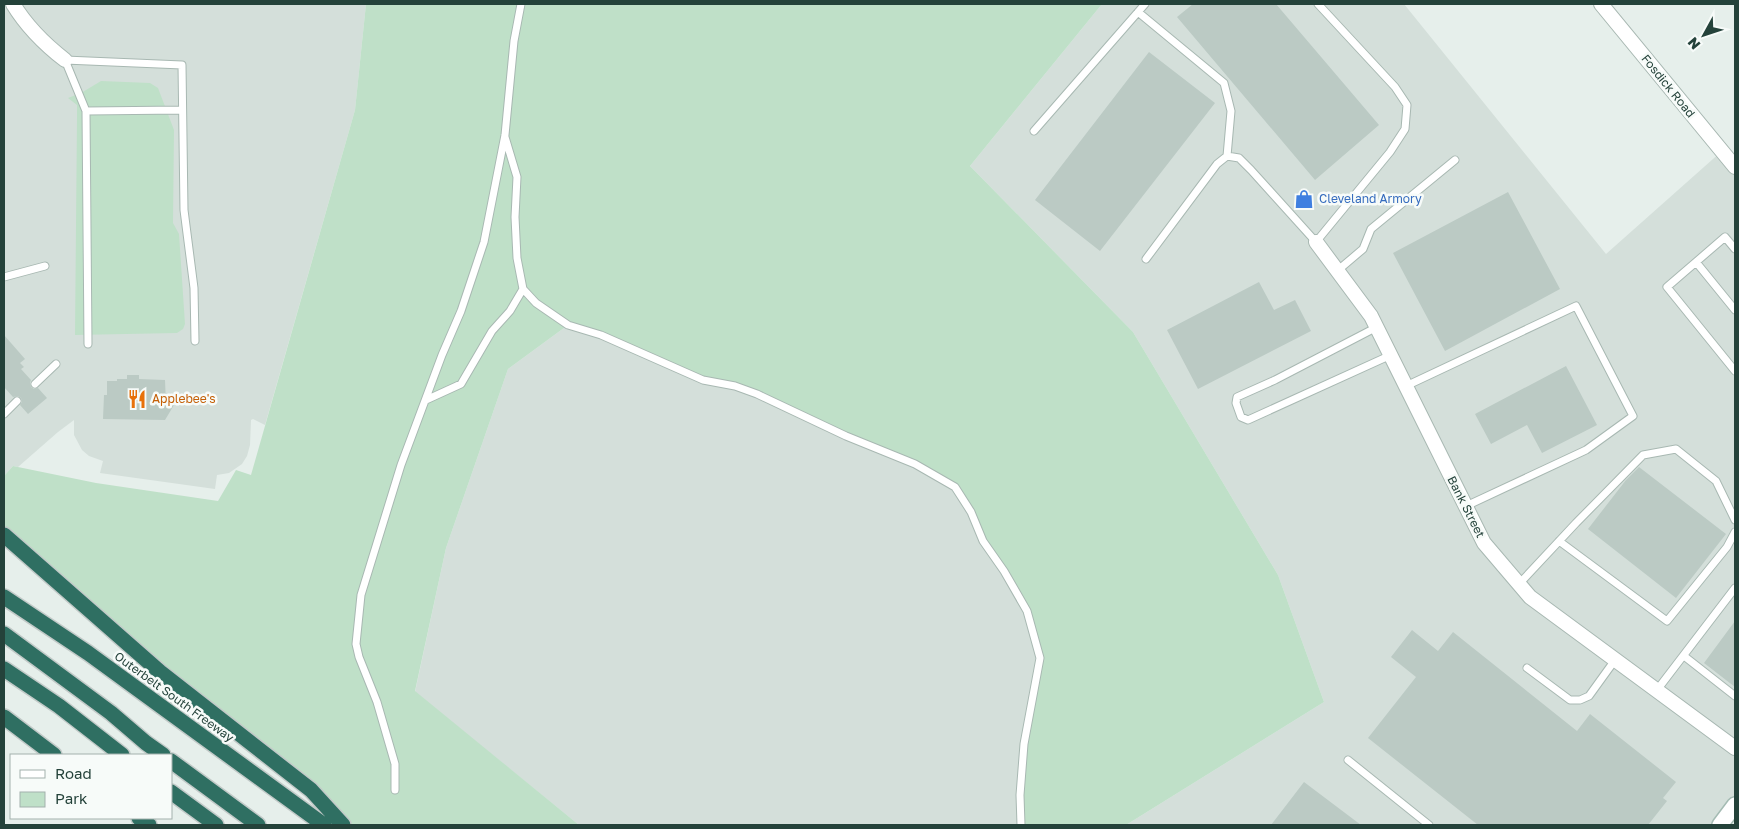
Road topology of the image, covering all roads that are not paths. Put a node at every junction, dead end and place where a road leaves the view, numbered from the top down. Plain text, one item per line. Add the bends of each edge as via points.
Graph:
1 (13, 4) edge
2 (521, 4) edge
3 (1145, 4) edge
4 (1318, 4) edge
5 (1601, 4) edge
6 (1138, 12) junction
7 (65, 60) junction
8 (182, 110) junction
9 (86, 111) junction
10 (1034, 131) dead end
11 (505, 135) junction
12 (1227, 156) junction
13 (1455, 160) dead end
14 (1735, 167) edge
15 (1316, 242) junction
16 (1735, 249) edge
17 (1146, 259) dead end
18 (1696, 262) junction
19 (44, 266) dead end
20 (1337, 271) junction
21 (4, 277) edge
22 (523, 289) junction
23 (1735, 310) edge
24 (1376, 327) junction
25 (195, 341) dead end
26 (88, 344) dead end
27 (1391, 355) junction
28 (56, 364) dead end
29 (1735, 371) edge
30 (35, 384) dead end
31 (1406, 386) junction
32 (426, 400) junction
33 (17, 401) dead end
34 (4, 414) edge
35 (1466, 506) junction
36 (1735, 520) edge
37 (1735, 532) edge
38 (4, 535) edge
39 (1559, 540) junction
40 (1519, 584) junction
41 (1735, 588) edge
42 (4, 597) edge
43 (4, 634) edge
44 (1684, 656) junction
45 (1615, 660) junction
46 (1527, 668) dead end
47 (4, 669) edge
48 (1657, 690) junction
49 (1735, 696) edge
50 (4, 717) edge
51 (1735, 748) edge
52 (53, 754) edge
53 (121, 754) edge
54 (162, 754) edge
55 (1348, 760) dead end
56 (172, 762) edge
57 (395, 790) dead end
58 (172, 793) edge
59 (1735, 805) edge
60 (216, 825) edge
61 (258, 825) edge
62 (324, 825) edge
63 (343, 825) edge
64 (1022, 825) edge
65 (1429, 825) edge
66 (1720, 825) edge

1 - 7 street via 44,44
2 - 11 lane
3 - 6 lane
4 - 15 lane via 1407,105 1405,129 1390,152
5 - 14 street, Fosdick Road
6 - 10 lane
6 - 12 lane via 1224,83 1231,111
7 - 8 lane via 182,64
7 - 9 lane
8 - 9 lane
8 - 25 lane via 184,210 194,288
9 - 26 lane
11 - 22 lane via 517,177 517,258
11 - 32 lane via 484,242
12 - 15 lane via 1239,158
12 - 17 lane via 1217,164
13 - 20 lane via 1371,229 1363,249
15 - 20 street, Bank Street
16 - 18 lane via 1726,237
18 - 23 lane
18 - 29 lane via 1667,287
19 - 21 lane
20 - 24 street, Bank Street
22 - 32 lane via 492,331 461,384
22 - 64 lane via 536,303 568,325 601,335 703,380 758,394 846,436 915,464 955,487 971,512 983,541 1027,611 1040,658 1024,744 1020,795
24 - 27 street, Bank Street
24 - 27 lane via 1238,397 1236,403 1241,417 1248,420
27 - 31 street, Bank Street
28 - 30 lane
31 - 35 street, Bank Street
31 - 35 lane via 1576,306 1633,416 1586,450
32 - 57 lane via 401,465 371,560 361,595 356,644 395,764
33 - 34 lane
35 - 40 street, Bank Street via 1484,543
36 - 39 lane via 1716,481 1676,449 1643,455
37 - 39 lane via 1667,621
38 - 63 highway via 160,672 311,790
39 - 40 lane
40 - 45 street, Bank Street via 1530,597
41 - 44 lane
42 - 62 highway, Outerbelt South Freeway via 88,653
43 - 54 highway
44 - 48 lane
44 - 49 lane
45 - 46 lane via 1589,696 1580,700 1570,700
45 - 48 street, Bank Street
47 - 53 highway
48 - 51 street, Bank Street
50 - 52 highway
55 - 65 lane
56 - 61 highway
58 - 60 highway
59 - 66 main road

